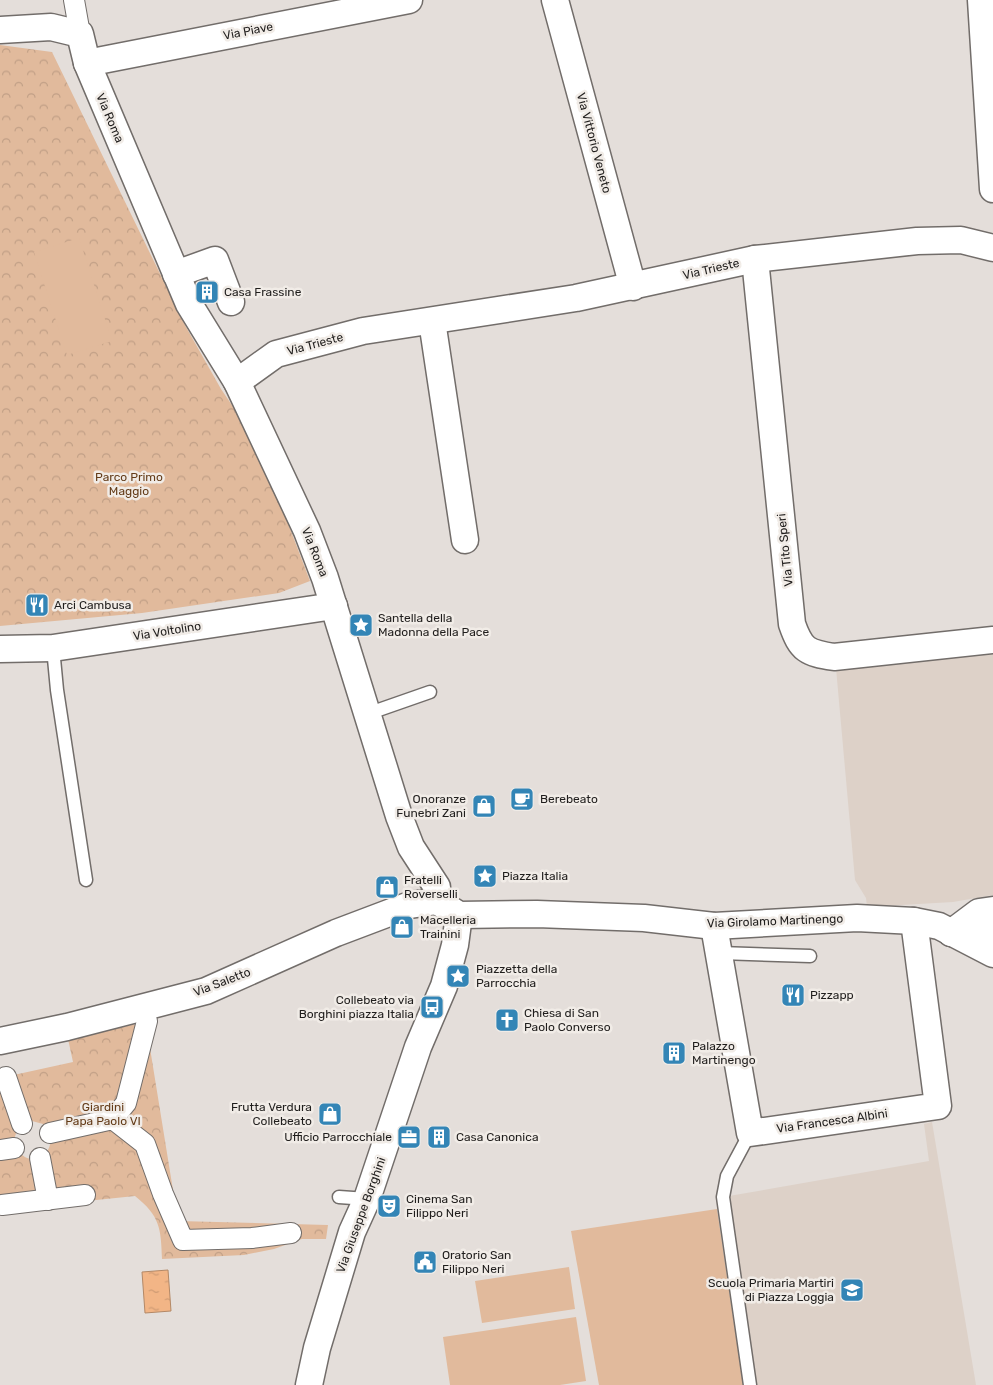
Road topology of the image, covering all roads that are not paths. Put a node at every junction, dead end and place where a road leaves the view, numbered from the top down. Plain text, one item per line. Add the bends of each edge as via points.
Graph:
1 (74, 0) edge
2 (409, 0) edge
3 (555, 0) edge
4 (981, 0) edge
5 (0, 30) edge
6 (80, 34) junction
7 (87, 63) junction
8 (993, 189) edge
9 (993, 248) edge
10 (755, 259) junction
11 (176, 274) junction
12 (633, 286) junction
13 (231, 302) dead end
14 (432, 321) junction
15 (237, 382) junction
16 (465, 540) dead end
17 (334, 606) junction
18 (993, 640) edge
19 (53, 648) junction
20 (0, 649) edge
21 (430, 692) dead end
22 (367, 714) junction
23 (86, 880) dead end
24 (437, 901) junction
25 (993, 910) edge
26 (459, 915) junction
27 (914, 921) junction
28 (714, 926) junction
29 (993, 931) edge
30 (951, 933) junction
31 (720, 953) junction
32 (993, 954) edge
33 (810, 956) dead end
34 (144, 1018) junction
35 (0, 1041) edge
36 (6, 1077) dead end
37 (113, 1119) junction
38 (22, 1124) dead end
39 (50, 1132) dead end
40 (750, 1133) junction
41 (40, 1158) dead end
42 (84, 1195) dead end
43 (339, 1197) dead end
44 (367, 1198) junction
45 (48, 1200) junction
46 (2, 1205) dead end
47 (291, 1233) dead end
48 (309, 1385) edge
49 (750, 1385) edge

1 - 6 street
2 - 7 street, Via Piave
3 - 12 street, Via Vittorio Veneto
4 - 8 street
5 - 6 street via 51,27
6 - 7 street, Via Roma
7 - 11 street, Via Roma
9 - 10 street, Via Trieste via 962,240 917,241
10 - 12 street, Via Trieste
10 - 18 street, Via Tito Speri via 792,624 799,642 812,653 834,657
11 - 13 street via 215,260
11 - 15 street, Via Roma via 189,304
12 - 14 street, Via Trieste
14 - 15 street, Via Trieste via 363,331 276,354
14 - 16 street
15 - 17 street, Via Roma via 307,531
17 - 19 street, Via Voltolino
17 - 22 street, Via Roma
19 - 20 street, Via Voltolino
19 - 23 lane
21 - 22 lane
22 - 24 street, Via Roma via 411,847 437,887
24 - 26 street
24 - 34 street, Via Saletto via 410,905 353,926
25 - 30 street via 979,912
26 - 28 street, Via Girolamo Martinengo via 644,918
26 - 44 street, Via Giuseppe Borghini via 444,986 418,1047
27 - 28 street, Via Girolamo Martinengo via 857,918
27 - 30 street, Via Girolamo Martinengo via 939,926
27 - 40 street, Via Francesca Albini via 938,1106
28 - 31 street
29 - 30 street, Via Girolamo Martinengo
30 - 32 street, Via Girolamo Martinengo
31 - 33 lane
31 - 40 street
34 - 35 street, Via Saletto
34 - 37 street via 126,1103
36 - 38 street
37 - 39 street
37 - 47 street via 146,1144 183,1240
40 - 49 lane via 727,1176 723,1197
41 - 45 street
42 - 45 street
43 - 44 lane
44 - 48 street, Via Giuseppe Borghini via 352,1232
45 - 46 street

